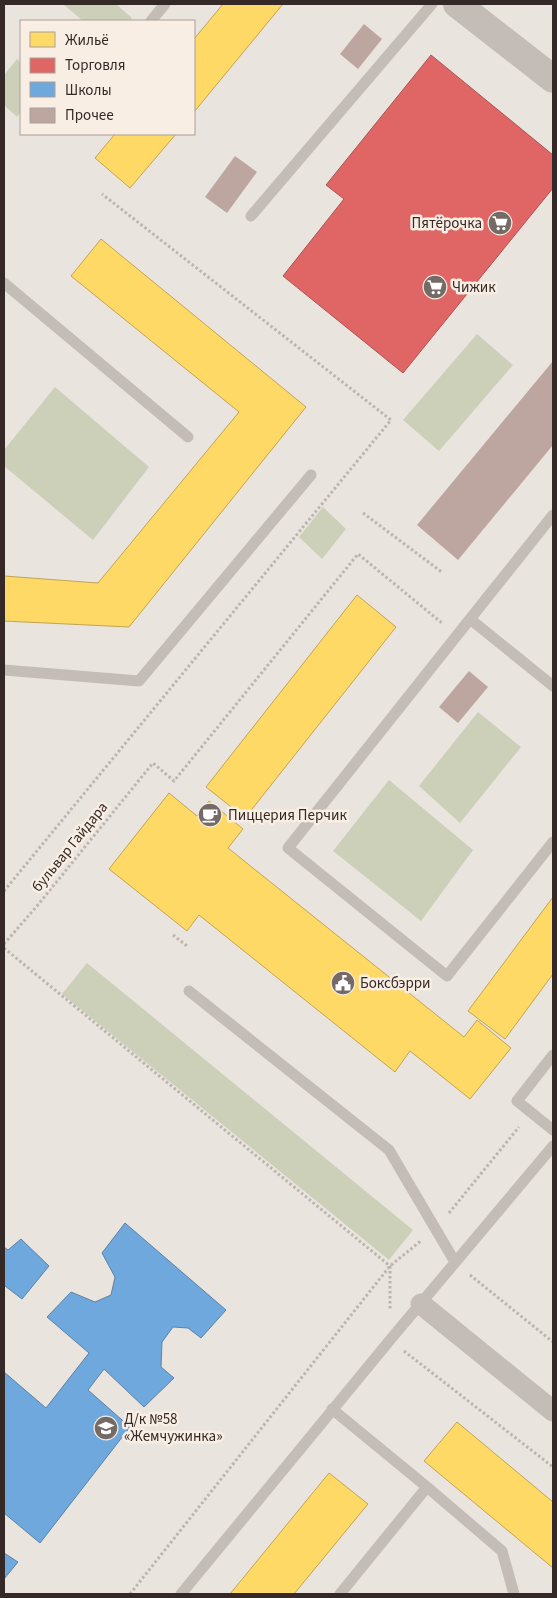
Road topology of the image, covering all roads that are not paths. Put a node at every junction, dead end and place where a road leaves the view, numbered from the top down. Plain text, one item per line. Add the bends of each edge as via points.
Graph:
1 (165, 4) edge
2 (432, 4) edge
3 (457, 4) edge
4 (152, 20) edge
5 (553, 79) edge
6 (251, 216) dead end
7 (4, 283) edge
8 (188, 437) dead end
9 (311, 475) dead end
10 (553, 515) edge
11 (470, 619) junction
12 (4, 670) edge
13 (553, 686) edge
14 (553, 842) edge
15 (189, 991) dead end
16 (553, 1055) edge
17 (553, 1130) edge
18 (553, 1146) edge
19 (455, 1262) junction
20 (421, 1304) junction
21 (332, 1410) junction
22 (553, 1411) edge
23 (427, 1486) junction
24 (181, 1594) edge
25 (340, 1594) edge
26 (514, 1594) edge

1 - 4 lane
2 - 6 lane
3 - 5 street
7 - 8 lane
9 - 12 lane via 139,681
10 - 11 lane
11 - 13 lane
11 - 14 lane via 288,848 447,976
15 - 19 lane via 390,1150
16 - 17 lane via 517,1101
18 - 19 lane
19 - 20 lane
20 - 21 lane
20 - 22 street
21 - 23 lane
21 - 24 lane
23 - 25 lane
23 - 26 lane via 502,1551

